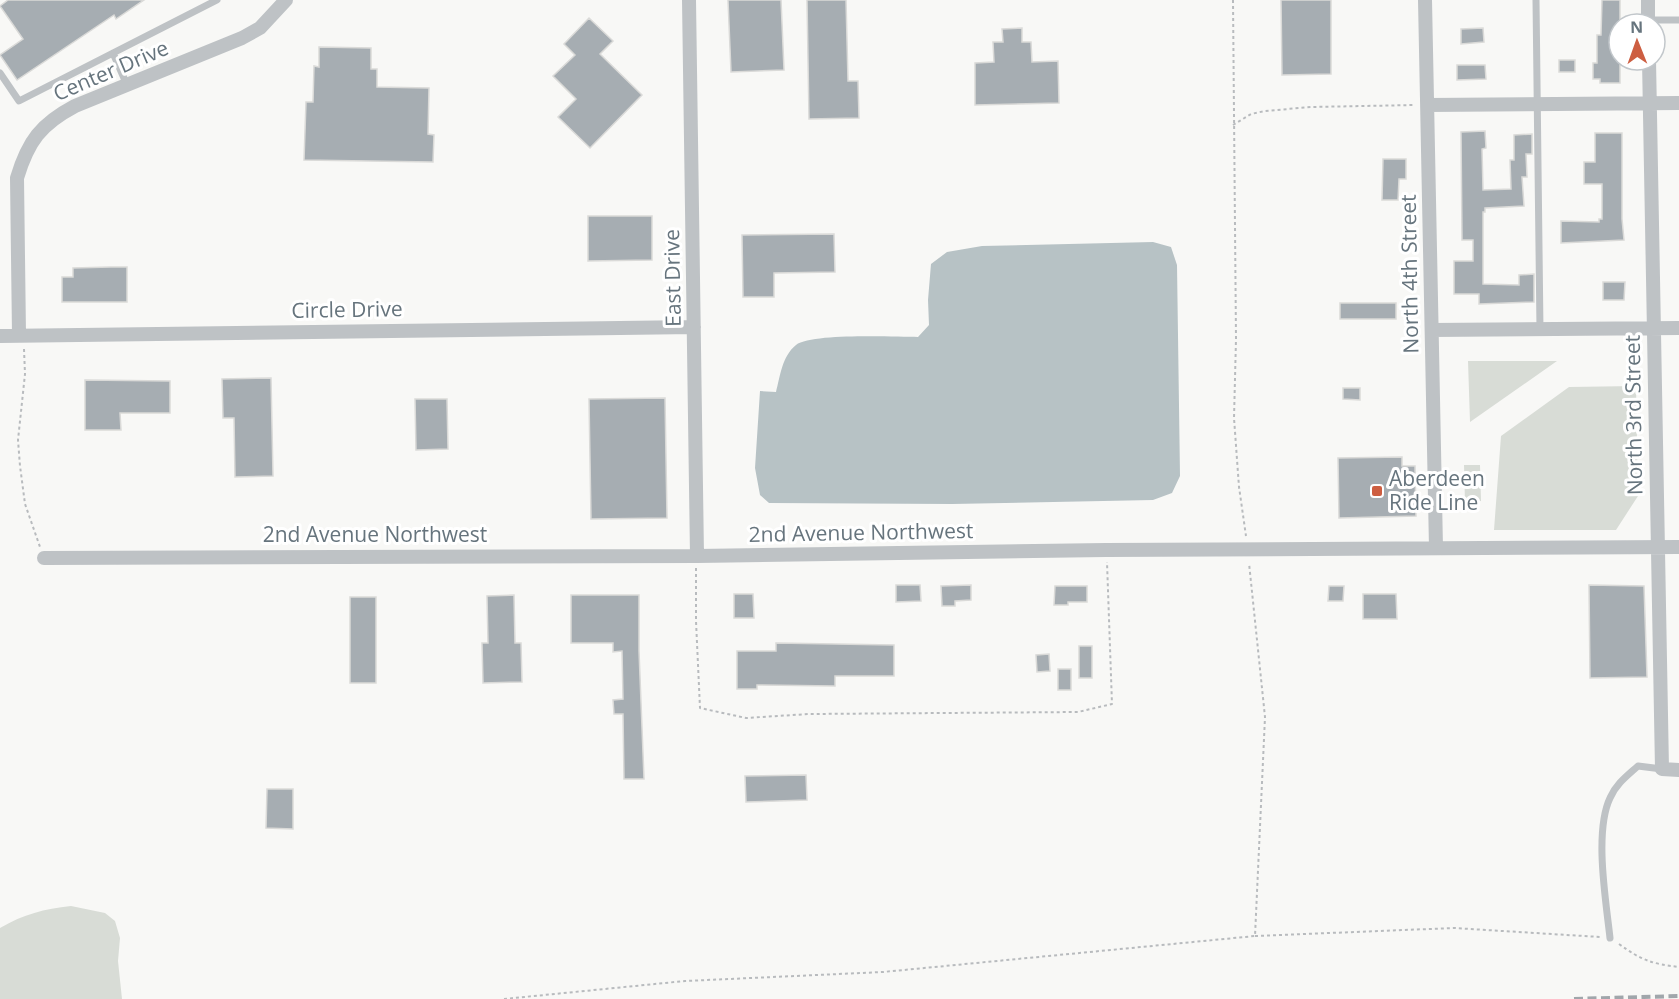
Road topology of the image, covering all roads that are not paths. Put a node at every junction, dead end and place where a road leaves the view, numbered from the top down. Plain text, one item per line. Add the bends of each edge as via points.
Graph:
1 (217, 0) edge
2 (286, 0) edge
3 (689, 0) edge
4 (1425, 0) edge
5 (1536, 0) edge
6 (112, 54) junction
7 (1649, 72) edge
8 (0, 73) edge
9 (126, 85) junction
10 (1650, 103) junction
11 (1679, 103) edge
12 (1428, 105) junction
13 (1537, 105) junction
14 (694, 327) junction
15 (1654, 328) junction
16 (1679, 328) edge
17 (1432, 330) junction
18 (1540, 330) junction
19 (19, 335) junction
20 (0, 336) edge
21 (1658, 547) junction
22 (1679, 547) edge
23 (1436, 548) junction
24 (697, 556) junction
25 (44, 558) road end
26 (1662, 770) junction
27 (1679, 770) edge
28 (1610, 938) road end

1 - 6 lane
2 - 9 street, Center Drive via 260,28 242,38
3 - 14 street, East Drive
4 - 12 street, North 4th Street
5 - 13 lane
6 - 8 lane via 19,101
6 - 9 lane
7 - 10 street, North 3rd Street
9 - 19 street, Center Drive via 58,115 31,141 23,158 16,197
10 - 11 street
10 - 13 street
10 - 15 street, North 3rd Street
12 - 13 street
12 - 17 street, North 4th Street
13 - 18 lane
14 - 19 street, Circle Drive
14 - 24 street, East Drive
15 - 16 street
15 - 18 street
15 - 21 street, North 3rd Street
17 - 18 street
17 - 23 street, North 4th Street
19 - 20 street, Circle Drive
21 - 22 street, 2nd Avenue Northwest
21 - 23 street, 2nd Avenue Northwest
21 - 26 street, North 3rd Street
23 - 24 street, 2nd Avenue Northwest
24 - 25 street, 2nd Avenue Northwest
26 - 27 street
26 - 28 lane via 1638,766 1609,799 1602,858

